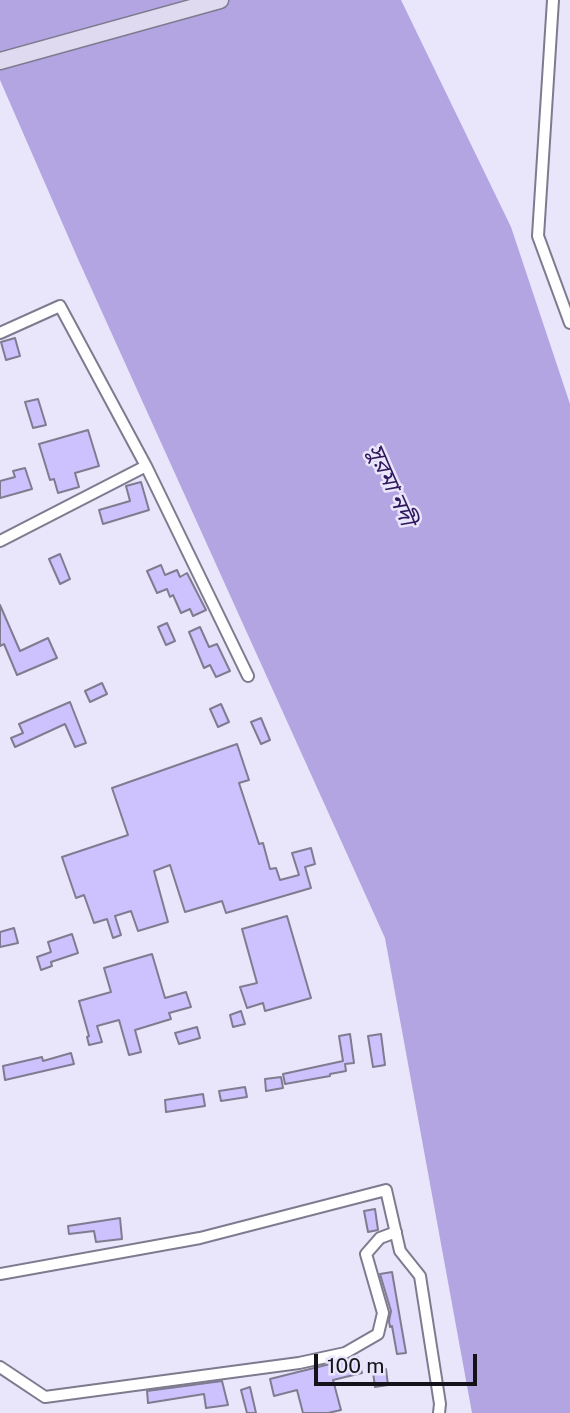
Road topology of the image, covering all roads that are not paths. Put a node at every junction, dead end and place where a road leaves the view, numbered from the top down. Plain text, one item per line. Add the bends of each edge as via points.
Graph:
1 (220, 0) edge
2 (553, 0) edge
3 (0, 61) edge
4 (570, 323) edge
5 (0, 333) edge
6 (146, 466) junction
7 (0, 541) edge
8 (248, 676) dead end
9 (396, 1233) junction
10 (0, 1274) edge
11 (0, 1367) edge
12 (439, 1413) edge

1 - 3 main road
2 - 4 street via 538,236
5 - 6 street via 60,306
6 - 7 street
6 - 8 street
9 - 10 street via 386,1190 200,1238
9 - 11 street via 380,1238 366,1255 383,1313 378,1334 345,1353 45,1397
9 - 12 street via 400,1251 420,1276

